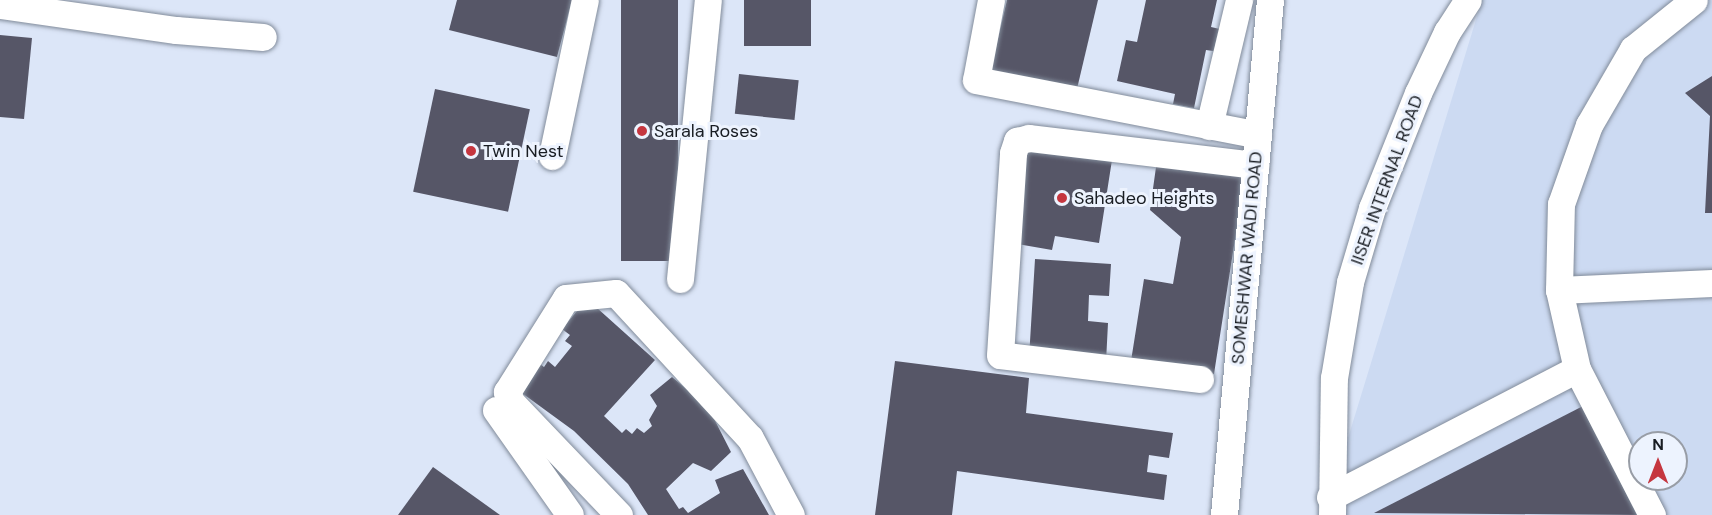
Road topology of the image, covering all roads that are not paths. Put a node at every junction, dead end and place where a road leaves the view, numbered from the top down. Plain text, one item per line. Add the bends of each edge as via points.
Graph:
1 (585, 0) edge
2 (708, 0) edge
3 (991, 0) edge
4 (1239, 0) edge
5 (1270, 0) edge
6 (1468, 0) edge
7 (1694, 0) edge
8 (0, 5) edge
9 (263, 37) dead end
10 (1209, 126) junction
11 (1258, 135) junction
12 (552, 156) dead end
13 (1256, 165) junction
14 (680, 279) dead end
15 (1712, 283) edge
16 (1559, 290) junction
17 (1577, 369) junction
18 (1200, 379) dead end
19 (496, 410) dead end
20 (1331, 506) edge
21 (570, 515) edge
22 (619, 515) edge
23 (791, 515) edge
24 (1224, 515) edge
25 (1652, 515) edge

1 - 12 street
2 - 14 street
3 - 10 street via 976,80
4 - 10 street
5 - 11 street, SOMESHWAR WADI ROAD
6 - 20 street, IISER INTERNAL ROAD via 1447,32 1418,93 1372,208 1350,282 1334,378
7 - 16 street via 1634,49 1589,125 1561,204
8 - 9 street via 155,28
10 - 11 street
11 - 13 street, SOMESHWAR WADI ROAD
13 - 18 street via 1029,138 1017,141 1013,153 1000,355
13 - 24 street, SOMESHWAR WADI ROAD
15 - 16 street
16 - 17 street
17 - 20 street
17 - 25 street
19 - 21 street
22 - 23 street via 511,402 507,392 566,298 616,293 750,438

